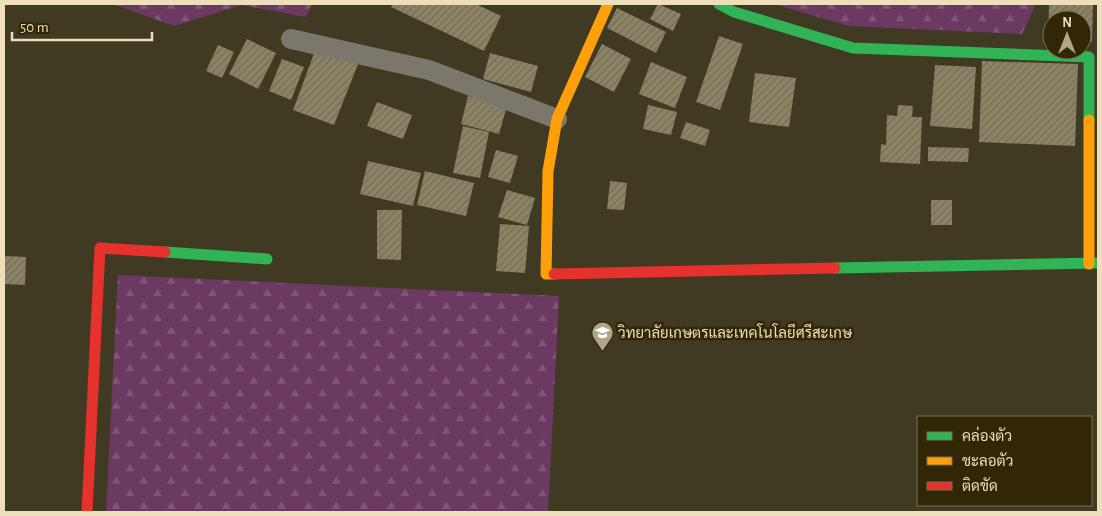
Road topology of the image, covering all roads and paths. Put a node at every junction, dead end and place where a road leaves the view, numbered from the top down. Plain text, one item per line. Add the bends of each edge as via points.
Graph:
1 (608, 4) edge
2 (719, 4) edge
3 (291, 39) dead end
4 (557, 119) junction
5 (267, 259) dead end
6 (1093, 264) edge
7 (87, 512) edge

1 - 4 street
2 - 6 street via 734,12 853,48 1089,56
3 - 4 street via 429,70
4 - 6 street via 548,171 546,274
5 - 7 street via 100,248

